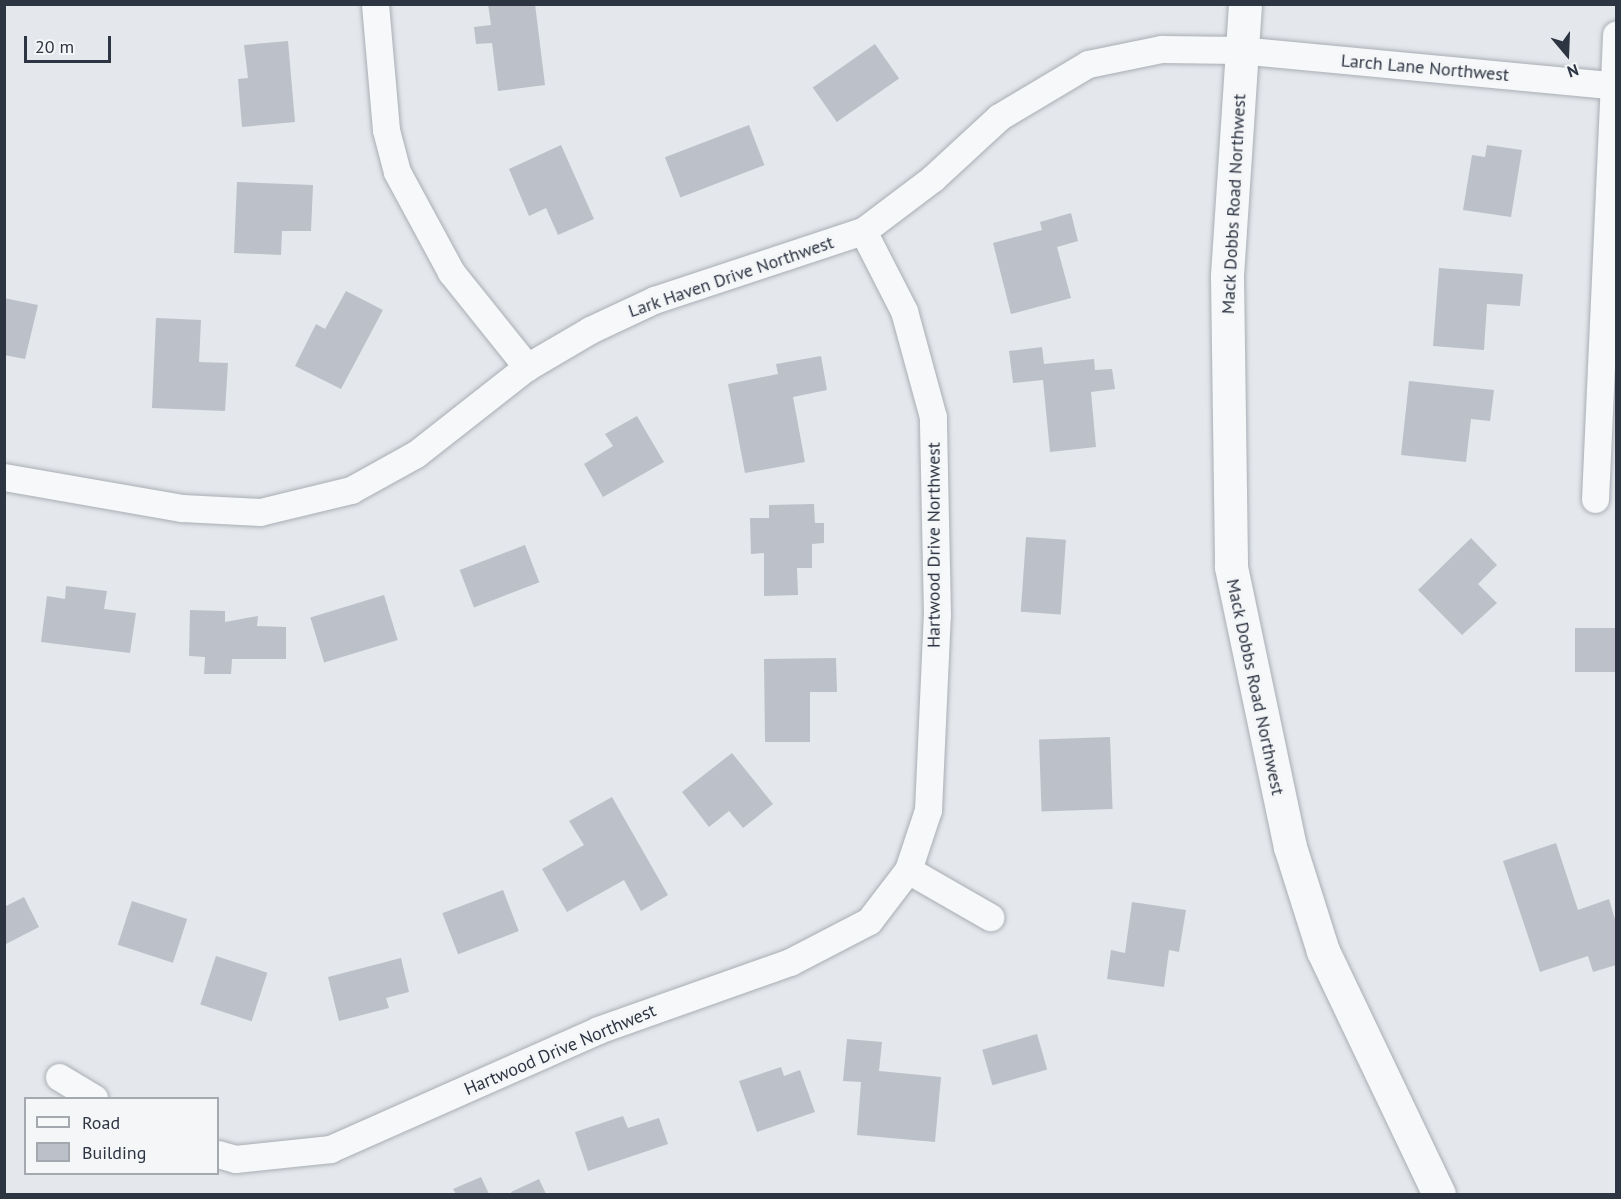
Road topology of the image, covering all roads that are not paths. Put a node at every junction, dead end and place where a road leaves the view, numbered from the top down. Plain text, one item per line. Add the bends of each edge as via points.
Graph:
1 (375, 4) edge
2 (1245, 4) edge
3 (1617, 34) edge
4 (1239, 50) junction
5 (1611, 85) junction
6 (863, 231) junction
7 (527, 367) junction
8 (4, 477) edge
9 (1595, 499) dead end
10 (908, 870) junction
11 (990, 918) dead end
12 (59, 1077) dead end
13 (92, 1097) edge
14 (219, 1154) edge
15 (1439, 1194) edge

1 - 7 street via 387,130 397,172 451,272
2 - 4 street, Mack Dobbs Road Northwest
3 - 5 street
4 - 5 street, Larch Lane Northwest
4 - 6 street, Lark Haven Drive Northwest via 1162,49 1088,64 999,117 933,178
4 - 15 street, Mack Dobbs Road Northwest via 1240,123 1227,276 1230,567 1290,846 1323,951
5 - 9 street
6 - 7 street, Lark Haven Drive Northwest via 654,300
6 - 10 street, Hartwood Drive Northwest via 904,311 933,417 937,615 928,810
7 - 8 street, Lark Haven Drive Northwest via 417,453 351,490 303,503 260,512 182,508
10 - 11 street
10 - 14 street, Hartwood Drive Northwest via 869,921 790,962 598,1030 330,1149 235,1159
12 - 13 street

